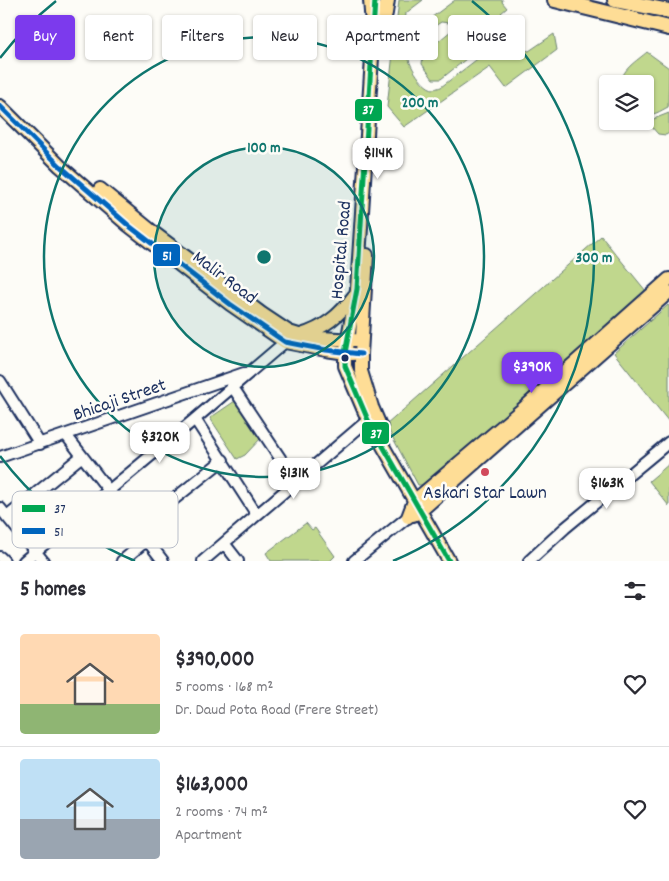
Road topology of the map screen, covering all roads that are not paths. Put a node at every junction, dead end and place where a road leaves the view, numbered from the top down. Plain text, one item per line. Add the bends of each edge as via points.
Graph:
1 (615, 0) edge
2 (378, 1) edge
3 (559, 2) edge
4 (669, 11) edge
5 (384, 15) edge
6 (669, 28) edge
7 (375, 60) edge
8 (376, 60) edge
9 (0, 99) edge
10 (0, 106) edge
11 (669, 279) edge
12 (669, 292) edge
13 (355, 295) junction
14 (298, 336) junction
15 (363, 340) junction
16 (285, 342) junction
17 (346, 347) junction
18 (361, 354) junction
19 (250, 371) junction
20 (0, 381) edge
21 (232, 386) junction
22 (528, 410) junction
23 (195, 419) junction
24 (368, 420) junction
25 (66, 435) junction
26 (669, 442) edge
27 (40, 444) junction
28 (82, 456) junction
29 (0, 457) edge
30 (222, 460) junction
31 (296, 482) junction
32 (109, 490) joint
33 (39, 491) edge
34 (178, 496) edge
35 (420, 503) junction
36 (0, 508) edge
37 (12, 513) edge
38 (257, 515) junction
39 (408, 516) joint
40 (7, 517) junction
41 (12, 523) edge
42 (224, 543) junction
43 (33, 548) edge
44 (39, 548) edge
45 (137, 548) edge
46 (153, 548) edge
47 (35, 551) junction
48 (0, 556) edge
49 (205, 560) edge
50 (4, 561) edge
51 (24, 561) edge
52 (43, 561) edge
53 (122, 561) edge
54 (163, 561) edge
55 (238, 561) edge
56 (354, 561) edge
57 (449, 561) edge
58 (458, 561) edge
59 (529, 561) edge

1 - 4 highway
2 - 5 highway
3 - 6 highway
7 - 13 main road, Hospital Road
8 - 15 main road, Hospital Road
9 - 14 main road, Malir Road via 76,169 154,233 262,314
10 - 16 main road, Malir Road via 60,166 128,225
11 - 22 main road
12 - 22 main road
13 - 14 main road via 330,322
13 - 17 main road, Hospital Road
14 - 17 main road, Malir Road
15 - 17 main road, Malir Road
15 - 18 main road, Hospital Road
16 - 17 main road, Malir Road
16 - 19 street
17 - 18 main road, Malir Road
17 - 24 main road via 345,366
18 - 35 main road, Hospital Road via 361,372 378,422
19 - 21 street
19 - 25 street, Bhicaji Street
20 - 27 street
21 - 23 street
21 - 31 street
22 - 35 main road
23 - 30 street
23 - 32 street
24 - 31 street
24 - 35 main road
25 - 27 street, Bhicaji Street
25 - 28 street
26 - 59 street
27 - 29 street, Bhicaji Street
28 - 32 street
28 - 33 street
30 - 34 street
30 - 38 street
31 - 38 street
35 - 39 main road
35 - 57 main road
35 - 58 main road
36 - 40 street
37 - 40 street
38 - 42 street
39 - 56 street
40 - 41 street
42 - 49 street
42 - 55 street
43 - 47 street
44 - 47 street
45 - 53 street
46 - 54 street
47 - 51 street
47 - 52 street
48 - 50 street

